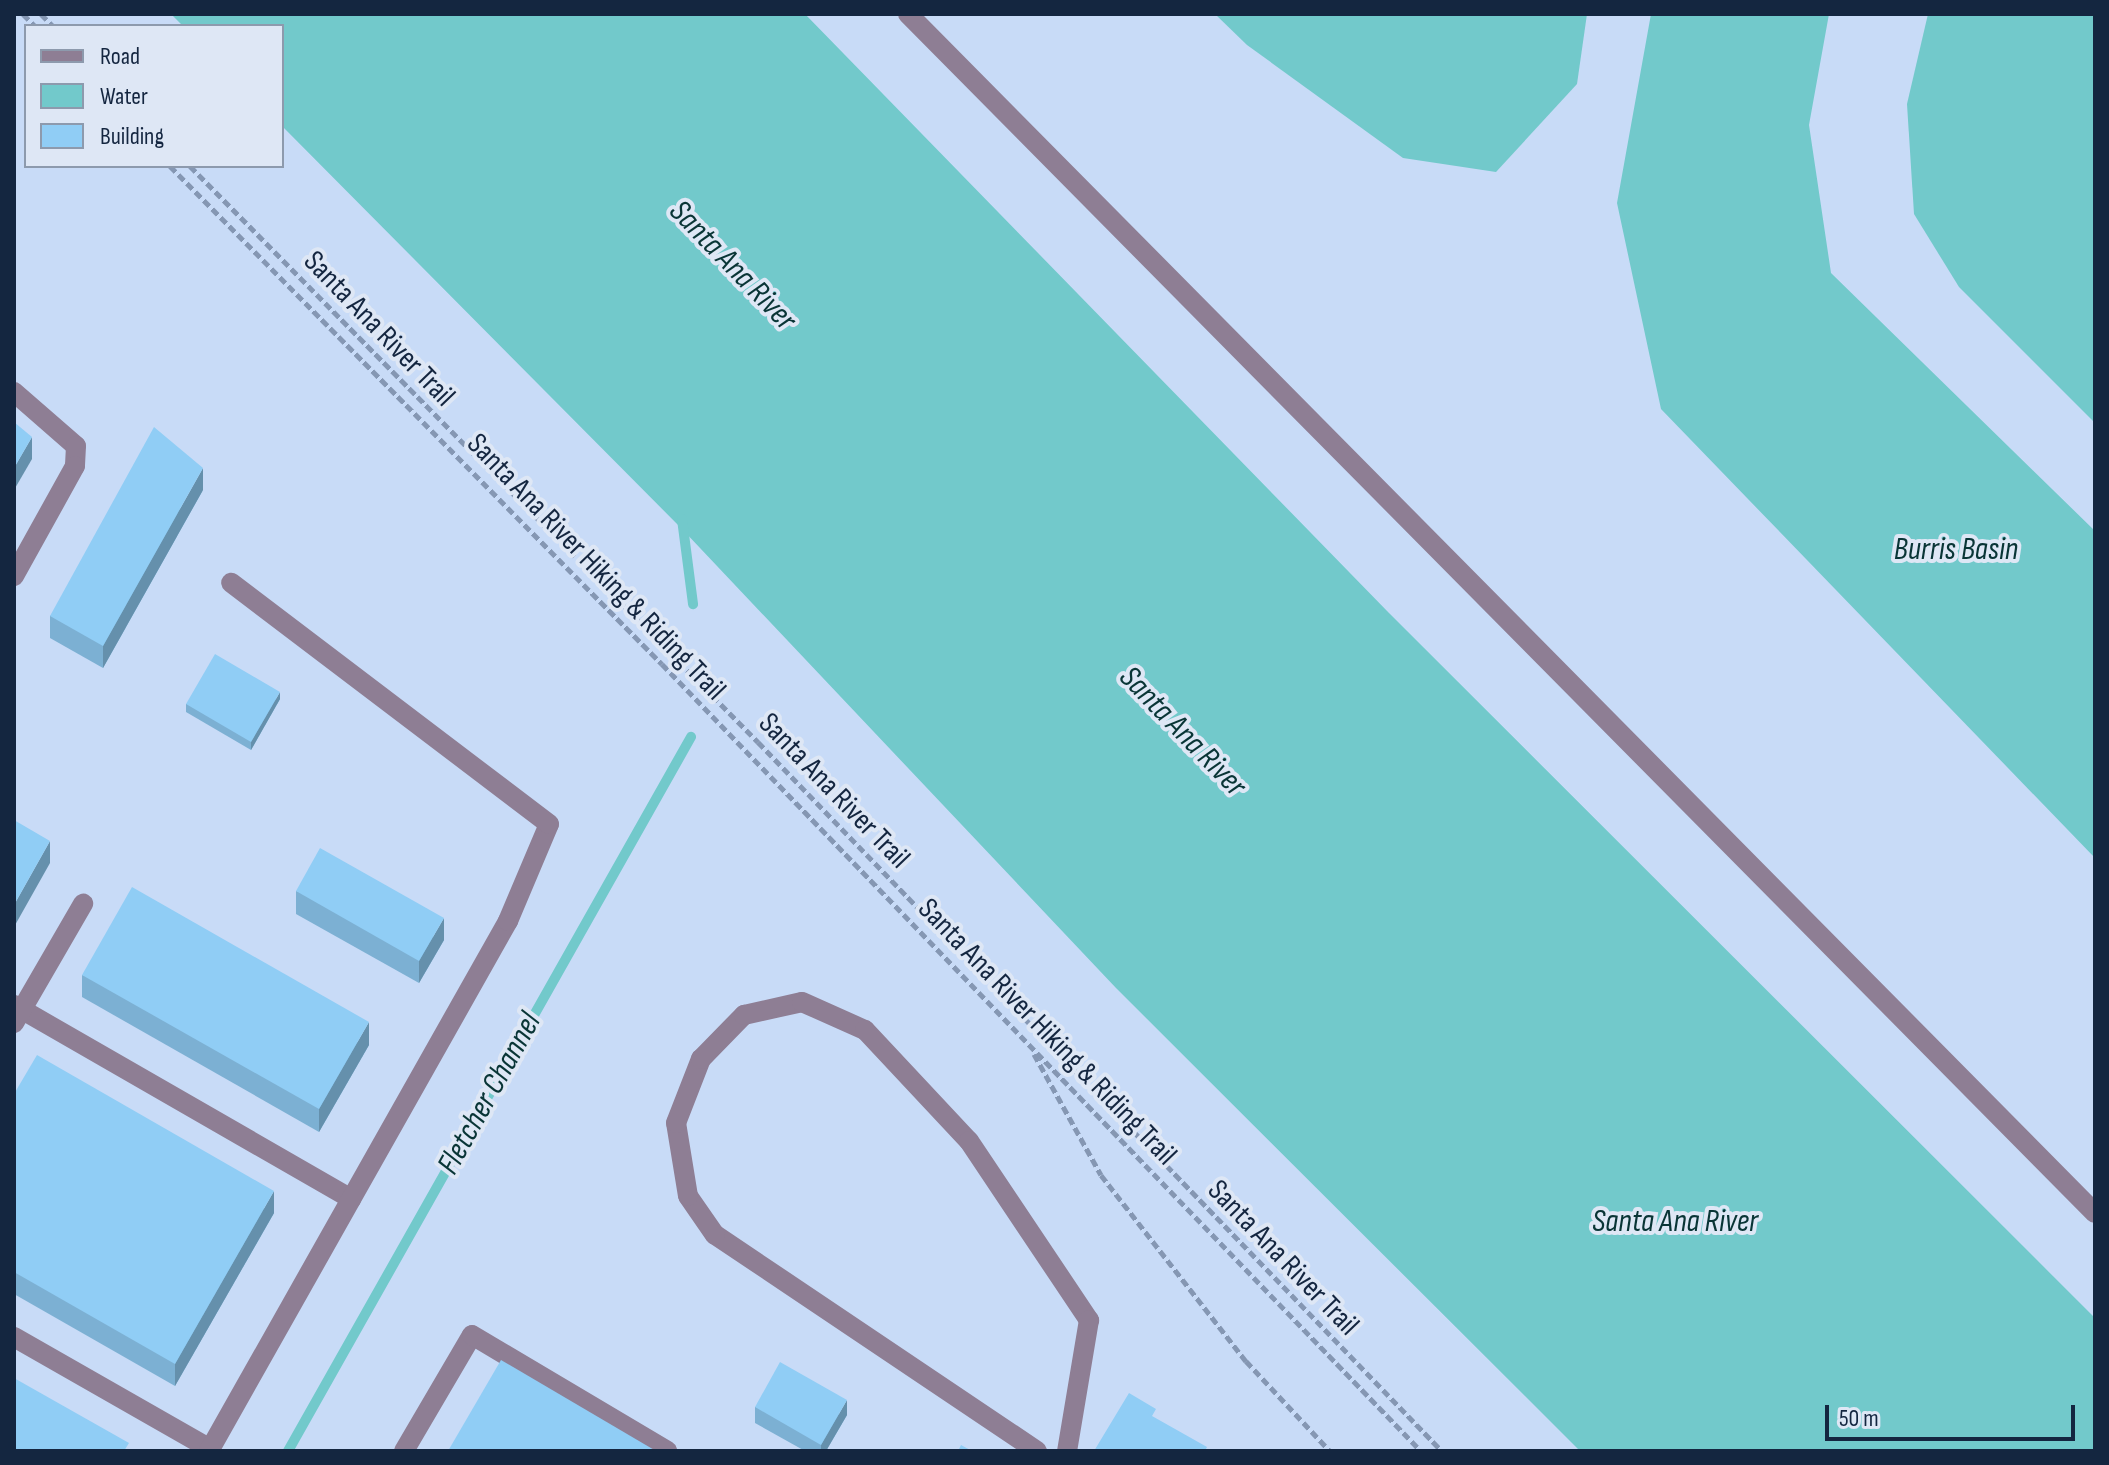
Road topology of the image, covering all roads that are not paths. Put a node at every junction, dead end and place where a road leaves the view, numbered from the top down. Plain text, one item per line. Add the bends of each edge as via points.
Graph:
1 (908, 14) edge
2 (14, 392) edge
3 (14, 576) edge
4 (231, 583) dead end
5 (83, 904) dead end
6 (17, 1012) edge
7 (351, 1199) junction
8 (2095, 1213) edge
9 (14, 1337) edge
10 (210, 1450) edge
11 (404, 1451) edge
12 (667, 1451) edge
13 (1037, 1451) edge
14 (1067, 1451) edge

1 - 8 lane
2 - 3 lane via 76,446 75,466
4 - 7 lane via 549,824 508,921
5 - 6 lane
6 - 7 lane
7 - 10 lane
9 - 10 lane
11 - 12 lane via 472,1335
13 - 14 lane via 715,1235 688,1196 676,1123 701,1059 744,1015 802,1002 865,1030 969,1141 1089,1320

